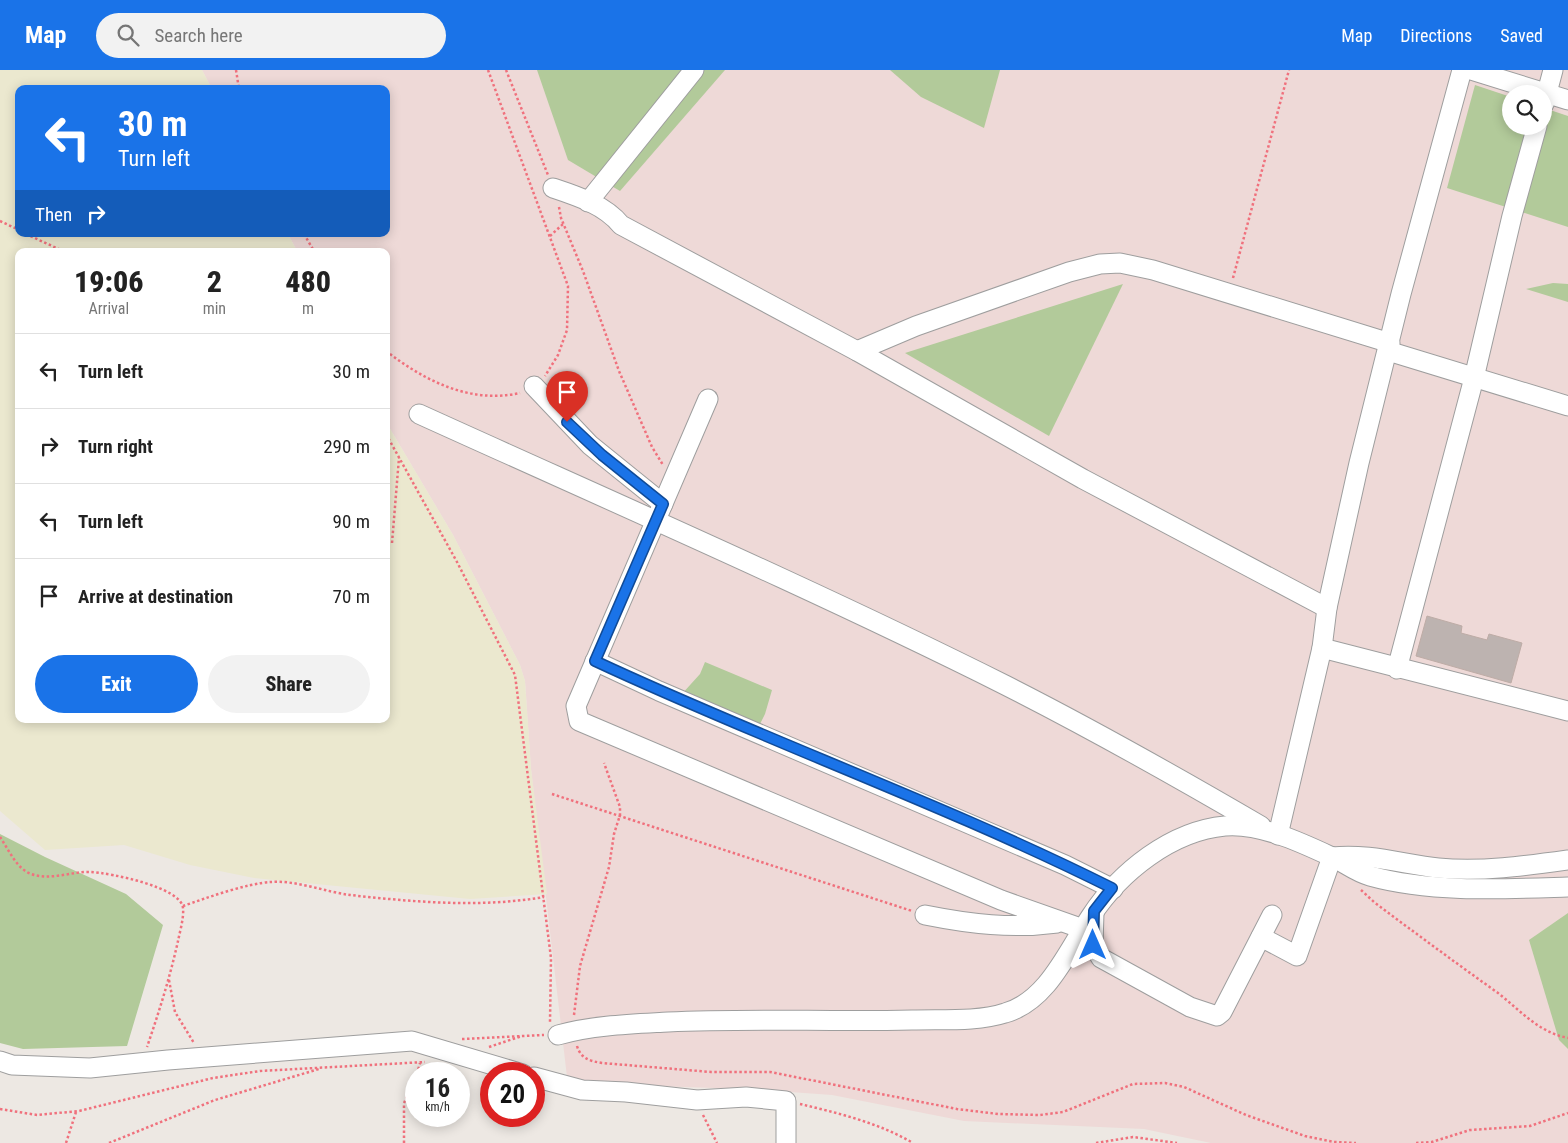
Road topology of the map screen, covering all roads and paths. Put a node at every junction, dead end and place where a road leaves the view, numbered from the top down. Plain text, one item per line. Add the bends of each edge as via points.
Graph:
1 (236, 70) edge
2 (488, 70) edge
3 (506, 70) edge
4 (694, 70) edge
5 (1289, 70) edge
6 (1462, 70) edge
7 (1471, 70) edge
8 (1553, 70) edge
9 (238, 85) edge
10 (1511, 85) edge
11 (1549, 85) edge
12 (1552, 99) edge
13 (1568, 100) edge
14 (1534, 135) edge
15 (553, 188) junction
16 (588, 202) junction
17 (0, 221) edge
18 (563, 224) junction
19 (15, 228) edge
20 (550, 236) junction
21 (33, 237) edge
22 (306, 237) edge
23 (56, 248) edge
24 (312, 248) edge
25 (1229, 294) junction
26 (1389, 347) junction
27 (857, 351) junction
28 (390, 354) edge
29 (1474, 378) junction
30 (534, 386) junction
31 (708, 399) dead end
32 (1568, 406) edge
33 (419, 414) dead end
34 (390, 440) edge
35 (399, 455) junction
36 (674, 478) junction
37 (663, 504) junction
38 (655, 522) junction
39 (392, 543) dead end
40 (1327, 608) junction
41 (1322, 648) junction
42 (595, 661) junction
43 (1397, 669) junction
44 (1568, 710) edge
45 (604, 763) dead end
46 (552, 794) dead end
47 (620, 815) junction
48 (1278, 836) junction
49 (0, 837) edge
50 (1332, 857) junction
51 (1568, 860) edge
52 (1355, 884) dead end
53 (1568, 887) edge
54 (1112, 888) junction
55 (544, 897) junction
56 (183, 906) junction
57 (1094, 911) junction
58 (925, 915) joint
59 (1272, 915) dead end
60 (1062, 922) junction
61 (1083, 929) junction
62 (1261, 937) junction
63 (169, 978) junction
64 (560, 1033) junction
65 (522, 1036) junction
66 (1568, 1038) edge
67 (458, 1039) dead end
68 (487, 1048) dead end
69 (204, 1057) junction
70 (0, 1061) edge
71 (142, 1062) junction
72 (333, 1062) dead end
73 (483, 1062) edge
74 (405, 1063) edge
75 (325, 1067) junction
76 (545, 1080) edge
77 (696, 1100) junction
78 (786, 1101) junction
79 (405, 1102) edge
80 (0, 1109) edge
81 (76, 1112) junction
82 (1568, 1113) edge
83 (66, 1143) edge
84 (109, 1143) edge
85 (404, 1143) edge
86 (717, 1143) edge
87 (786, 1143) edge
88 (914, 1143) edge
89 (1096, 1143) edge
90 (1177, 1143) edge
91 (1356, 1143) edge
92 (1416, 1143) edge

1 - 9 path
2 - 20 path
3 - 15 path
4 - 16 street
5 - 25 path
6 - 26 street
7 - 10 street
8 - 11 street
12 - 13 street
14 - 29 street
15 - 16 street
15 - 18 path
16 - 27 street via 614,217 620,225
17 - 19 path
18 - 20 path
18 - 36 path via 652,447
20 - 30 path via 568,286 566,330 558,355
21 - 23 path
22 - 24 path
25 - 26 street
25 - 27 street via 1134,265 1100,264 916,326
26 - 29 street
26 - 40 street
27 - 40 street via 1083,478
28 - 30 path via 436,383 482,396 505,396
29 - 32 street
29 - 43 street
30 - 37 street via 590,445
31 - 36 street
33 - 38 street
34 - 35 path
35 - 39 path
35 - 55 path via 515,675
36 - 37 street
37 - 38 street
38 - 42 street
38 - 48 street via 1006,685
40 - 41 street
41 - 43 street
41 - 48 street
42 - 54 street via 1030,849
42 - 60 street via 576,706 579,721 589,727 1001,900
43 - 44 street
45 - 47 path
46 - 47 path
47 - 58 path
47 - 64 path via 610,867 580,966 575,996
48 - 50 street
48 - 54 street via 1226,826 1199,832 1156,850
49 - 56 path via 11,855 30,873 40,876 83,872 114,875 166,891 178,898
50 - 51 street via 1361,855 1415,865 1481,869
50 - 53 street via 1365,874 1405,883 1484,890
50 - 62 street via 1296,956
52 - 66 path via 1531,1022 1546,1032
54 - 57 street
55 - 56 path via 481,903 417,900 349,895 272,882
55 - 64 path via 552,958 551,1020
56 - 63 path
57 - 61 street
57 - 62 street via 1093,945 1101,958 1211,1016 1222,1012
58 - 60 street via 979,925 1025,926
59 - 62 street
60 - 61 street
61 - 64 street via 1037,995 1021,1008 1003,1014 902,1020 699,1021
63 - 69 path via 175,1012
63 - 71 path
64 - 65 path
64 - 91 path via 587,1061 692,1071 770,1072 957,1109 998,1114 1063,1112 1133,1084 1165,1083 1184,1087 1246,1115 1305,1136
65 - 67 path
65 - 68 path
69 - 71 street
69 - 73 street via 412,1041
70 - 71 street via 12,1065 90,1068
72 - 75 path
74 - 75 path
75 - 81 path via 212,1078
75 - 84 path via 215,1100
76 - 77 street via 582,1090
77 - 78 street via 746,1098
77 - 86 path
78 - 87 street
78 - 88 path via 866,1123
79 - 85 path
80 - 81 path via 37,1115
81 - 83 path
82 - 92 path via 1530,1126 1470,1130 1432,1142
89 - 90 path via 1133,1138

